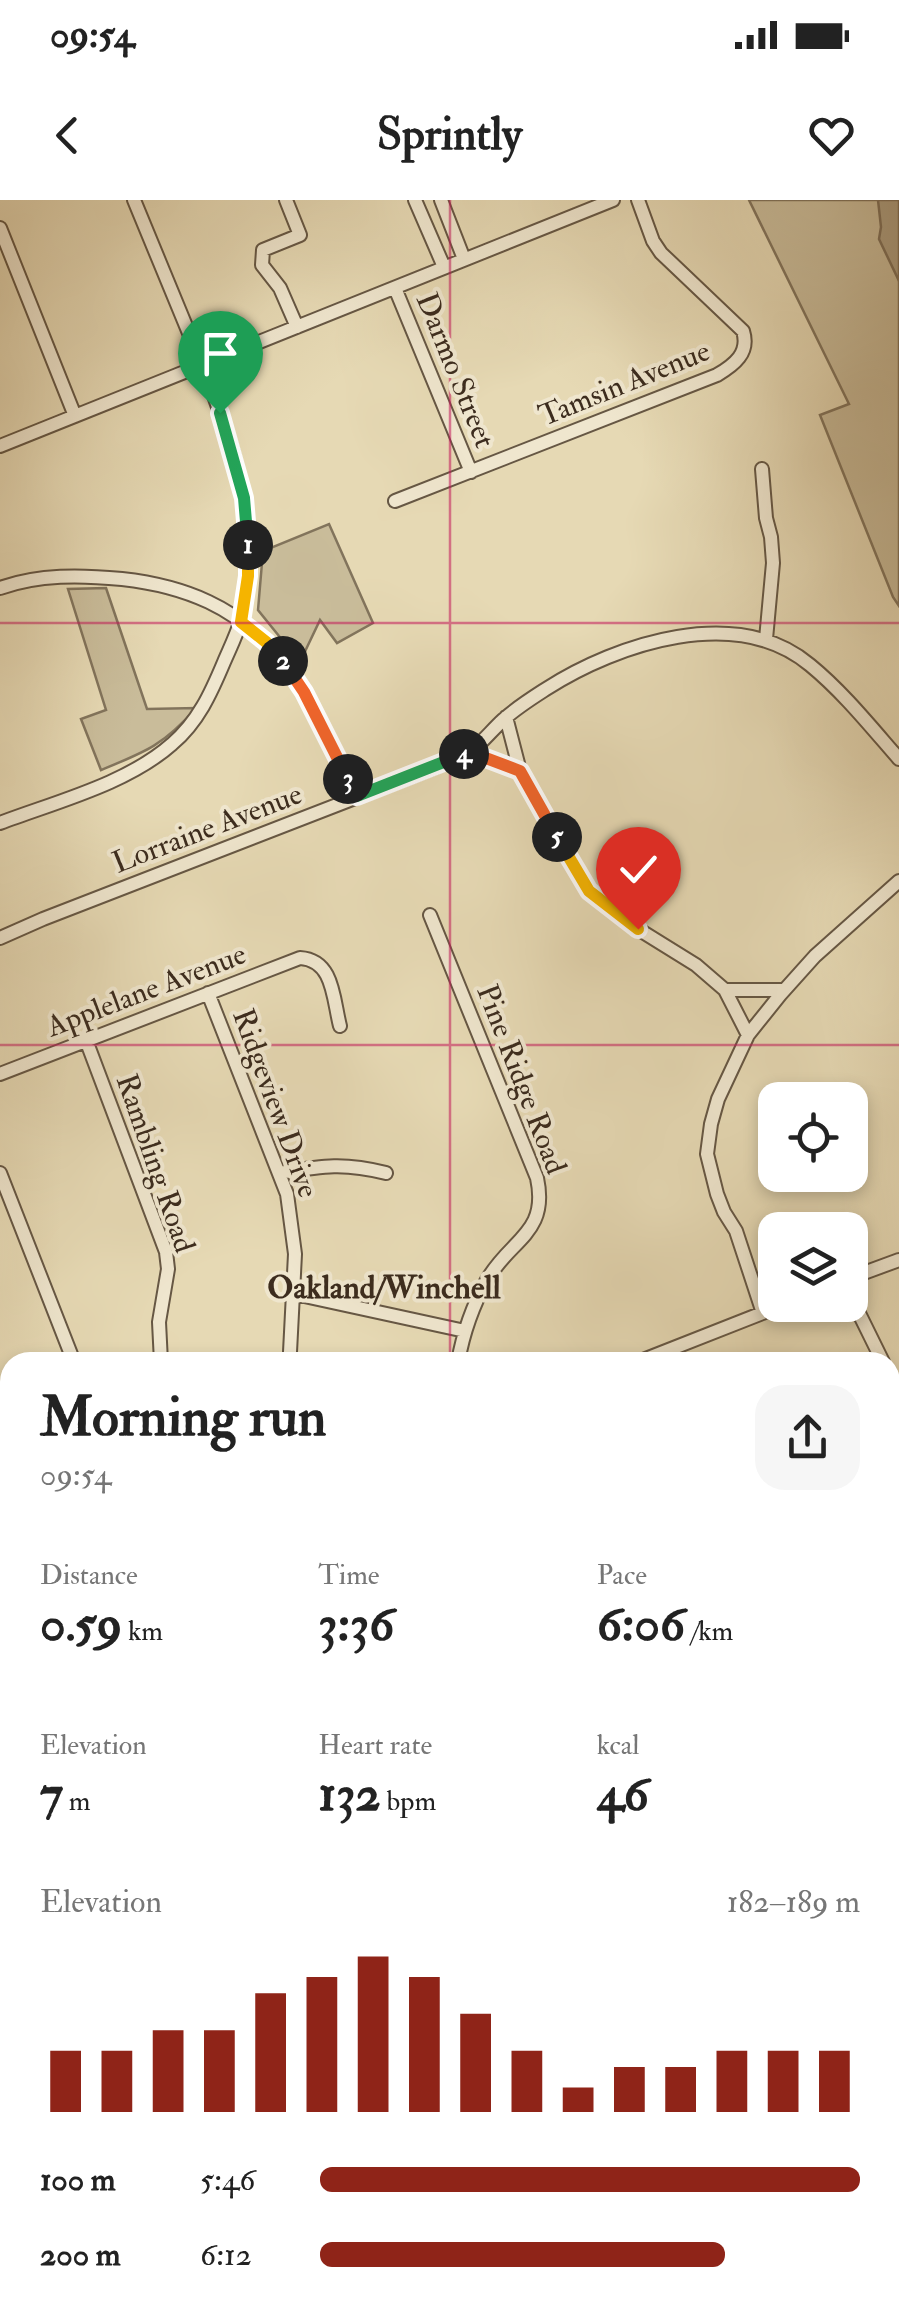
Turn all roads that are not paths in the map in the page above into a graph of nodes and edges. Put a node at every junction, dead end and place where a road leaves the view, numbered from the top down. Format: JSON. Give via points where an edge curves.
{"nodes":[{"id":1,"x":134,"y":200,"type":"edge"},
{"id":2,"x":286,"y":200,"type":"edge"},
{"id":3,"x":415,"y":200,"type":"edge"},
{"id":4,"x":441,"y":200,"type":"edge"},
{"id":5,"x":613,"y":200,"type":"edge"},
{"id":6,"x":638,"y":200,"type":"edge"},
{"id":7,"x":0,"y":228,"type":"edge"},
{"id":8,"x":464,"y":259,"type":"junction"},
{"id":9,"x":444,"y":267,"type":"junction"},
{"id":10,"x":395,"y":288,"type":"junction"},
{"id":11,"x":297,"y":328,"type":"junction"},
{"id":12,"x":202,"y":366,"type":"junction"},
{"id":13,"x":75,"y":416,"type":"junction"},
{"id":14,"x":0,"y":446,"type":"edge"},
{"id":15,"x":762,"y":468,"type":"dead end"},
{"id":16,"x":471,"y":472,"type":"junction"},
{"id":17,"x":394,"y":501,"type":"dead end"},
{"id":18,"x":0,"y":588,"type":"edge"},
{"id":19,"x":241,"y":622,"type":"junction"},
{"id":20,"x":766,"y":639,"type":"junction"},
{"id":21,"x":506,"y":717,"type":"junction"},
{"id":22,"x":470,"y":752,"type":"junction"},
{"id":23,"x":899,"y":759,"type":"edge"},
{"id":24,"x":520,"y":771,"type":"junction"},
{"id":25,"x":357,"y":796,"type":"junction"},
{"id":26,"x":0,"y":823,"type":"edge"},
{"id":27,"x":899,"y":881,"type":"edge"},
{"id":28,"x":430,"y":914,"type":"dead end"},
{"id":29,"x":0,"y":938,"type":"edge"},
{"id":30,"x":726,"y":990,"type":"junction"},
{"id":31,"x":784,"y":990,"type":"junction"},
{"id":32,"x":208,"y":992,"type":"junction"},
{"id":33,"x":340,"y":1026,"type":"dead end"},
{"id":34,"x":748,"y":1035,"type":"junction"},
{"id":35,"x":86,"y":1040,"type":"junction"},
{"id":36,"x":0,"y":1074,"type":"edge"},
{"id":37,"x":0,"y":1173,"type":"edge"},
{"id":38,"x":279,"y":1173,"type":"junction"},
{"id":39,"x":386,"y":1173,"type":"dead end"},
{"id":40,"x":899,"y":1260,"type":"edge"},
{"id":41,"x":868,"y":1271,"type":"edge"},
{"id":42,"x":295,"y":1294,"type":"junction"},
{"id":43,"x":758,"y":1298,"type":"edge"},
{"id":44,"x":758,"y":1315,"type":"edge"},
{"id":45,"x":863,"y":1322,"type":"edge"},
{"id":46,"x":465,"y":1331,"type":"junction"},
{"id":47,"x":70,"y":1352,"type":"edge"},
{"id":48,"x":160,"y":1352,"type":"edge"},
{"id":49,"x":290,"y":1352,"type":"dead end"},
{"id":50,"x":460,"y":1352,"type":"edge"},
{"id":51,"x":664,"y":1352,"type":"edge"},
{"id":52,"x":878,"y":1352,"type":"edge"}],
"edges":[{"from":1,"to":12,"type":"street"},
{"from":2,"to":11,"type":"street","via":[[300,235],[262,250],[262,265]]},
{"from":3,"to":9,"type":"street"},
{"from":4,"to":8,"type":"street"},
{"from":5,"to":8,"type":"street"},
{"from":6,"to":16,"type":"street","name":"Tamsin Avenue","via":[[661,254],[742,331],[742,354],[717,375]]},
{"from":7,"to":13,"type":"street"},
{"from":8,"to":9,"type":"street"},
{"from":9,"to":10,"type":"street"},
{"from":10,"to":11,"type":"street"},
{"from":10,"to":16,"type":"street","name":"Darmo Street"},
{"from":11,"to":12,"type":"street"},
{"from":12,"to":13,"type":"street"},
{"from":12,"to":19,"type":"street","via":[[246,513]]},
{"from":13,"to":14,"type":"street"},
{"from":15,"to":20,"type":"street","via":[[774,563]]},
{"from":16,"to":17,"type":"street","name":"Tamsin Avenue"},
{"from":18,"to":19,"type":"street","via":[[48,577],[138,581],[195,595]]},
{"from":19,"to":25,"type":"street","via":[[292,672]]},
{"from":19,"to":26,"type":"street","via":[[208,702],[171,745],[135,770]]},
{"from":20,"to":21,"type":"street","name":"Lorraine Avenue","via":[[710,632],[638,647],[576,671]]},
{"from":20,"to":23,"type":"street","name":"Lorraine Avenue","via":[[808,663]]},
{"from":21,"to":22,"type":"street","name":"Lorraine Avenue"},
{"from":21,"to":24,"type":"street"},
{"from":22,"to":24,"type":"street"},
{"from":22,"to":25,"type":"street","name":"Lorraine Avenue"},
{"from":24,"to":30,"type":"street","via":[[589,891]]},
{"from":25,"to":29,"type":"street","name":"Lorraine Avenue"},
{"from":27,"to":31,"type":"street"},
{"from":28,"to":46,"type":"street","name":"Pine Ridge Road","via":[[540,1192],[533,1225],[490,1274]]},
{"from":30,"to":31,"type":"street"},
{"from":30,"to":34,"type":"street"},
{"from":31,"to":34,"type":"street"},
{"from":32,"to":33,"type":"street","name":"Applelane Avenue","via":[[291,960],[312,960],[326,973]]},
{"from":32,"to":35,"type":"street","name":"Applelane Avenue"},
{"from":32,"to":38,"type":"street","name":"Ridgeview Drive"},
{"from":34,"to":43,"type":"street","via":[[718,1099],[707,1154]]},
{"from":35,"to":36,"type":"street","name":"Applelane Avenue"},
{"from":35,"to":48,"type":"street","name":"Rambling Road","via":[[166,1252]]},
{"from":37,"to":47,"type":"street"},
{"from":38,"to":39,"type":"street","via":[[330,1164]]},
{"from":38,"to":42,"type":"street","name":"Ridgeview Drive","via":[[291,1211]]},
{"from":40,"to":41,"type":"street"},
{"from":42,"to":46,"type":"street"},
{"from":42,"to":49,"type":"street","name":"Ridgeview Drive"},
{"from":44,"to":51,"type":"street"},
{"from":45,"to":52,"type":"street"},
{"from":46,"to":50,"type":"street","name":"Pine Ridge Road"}]}
